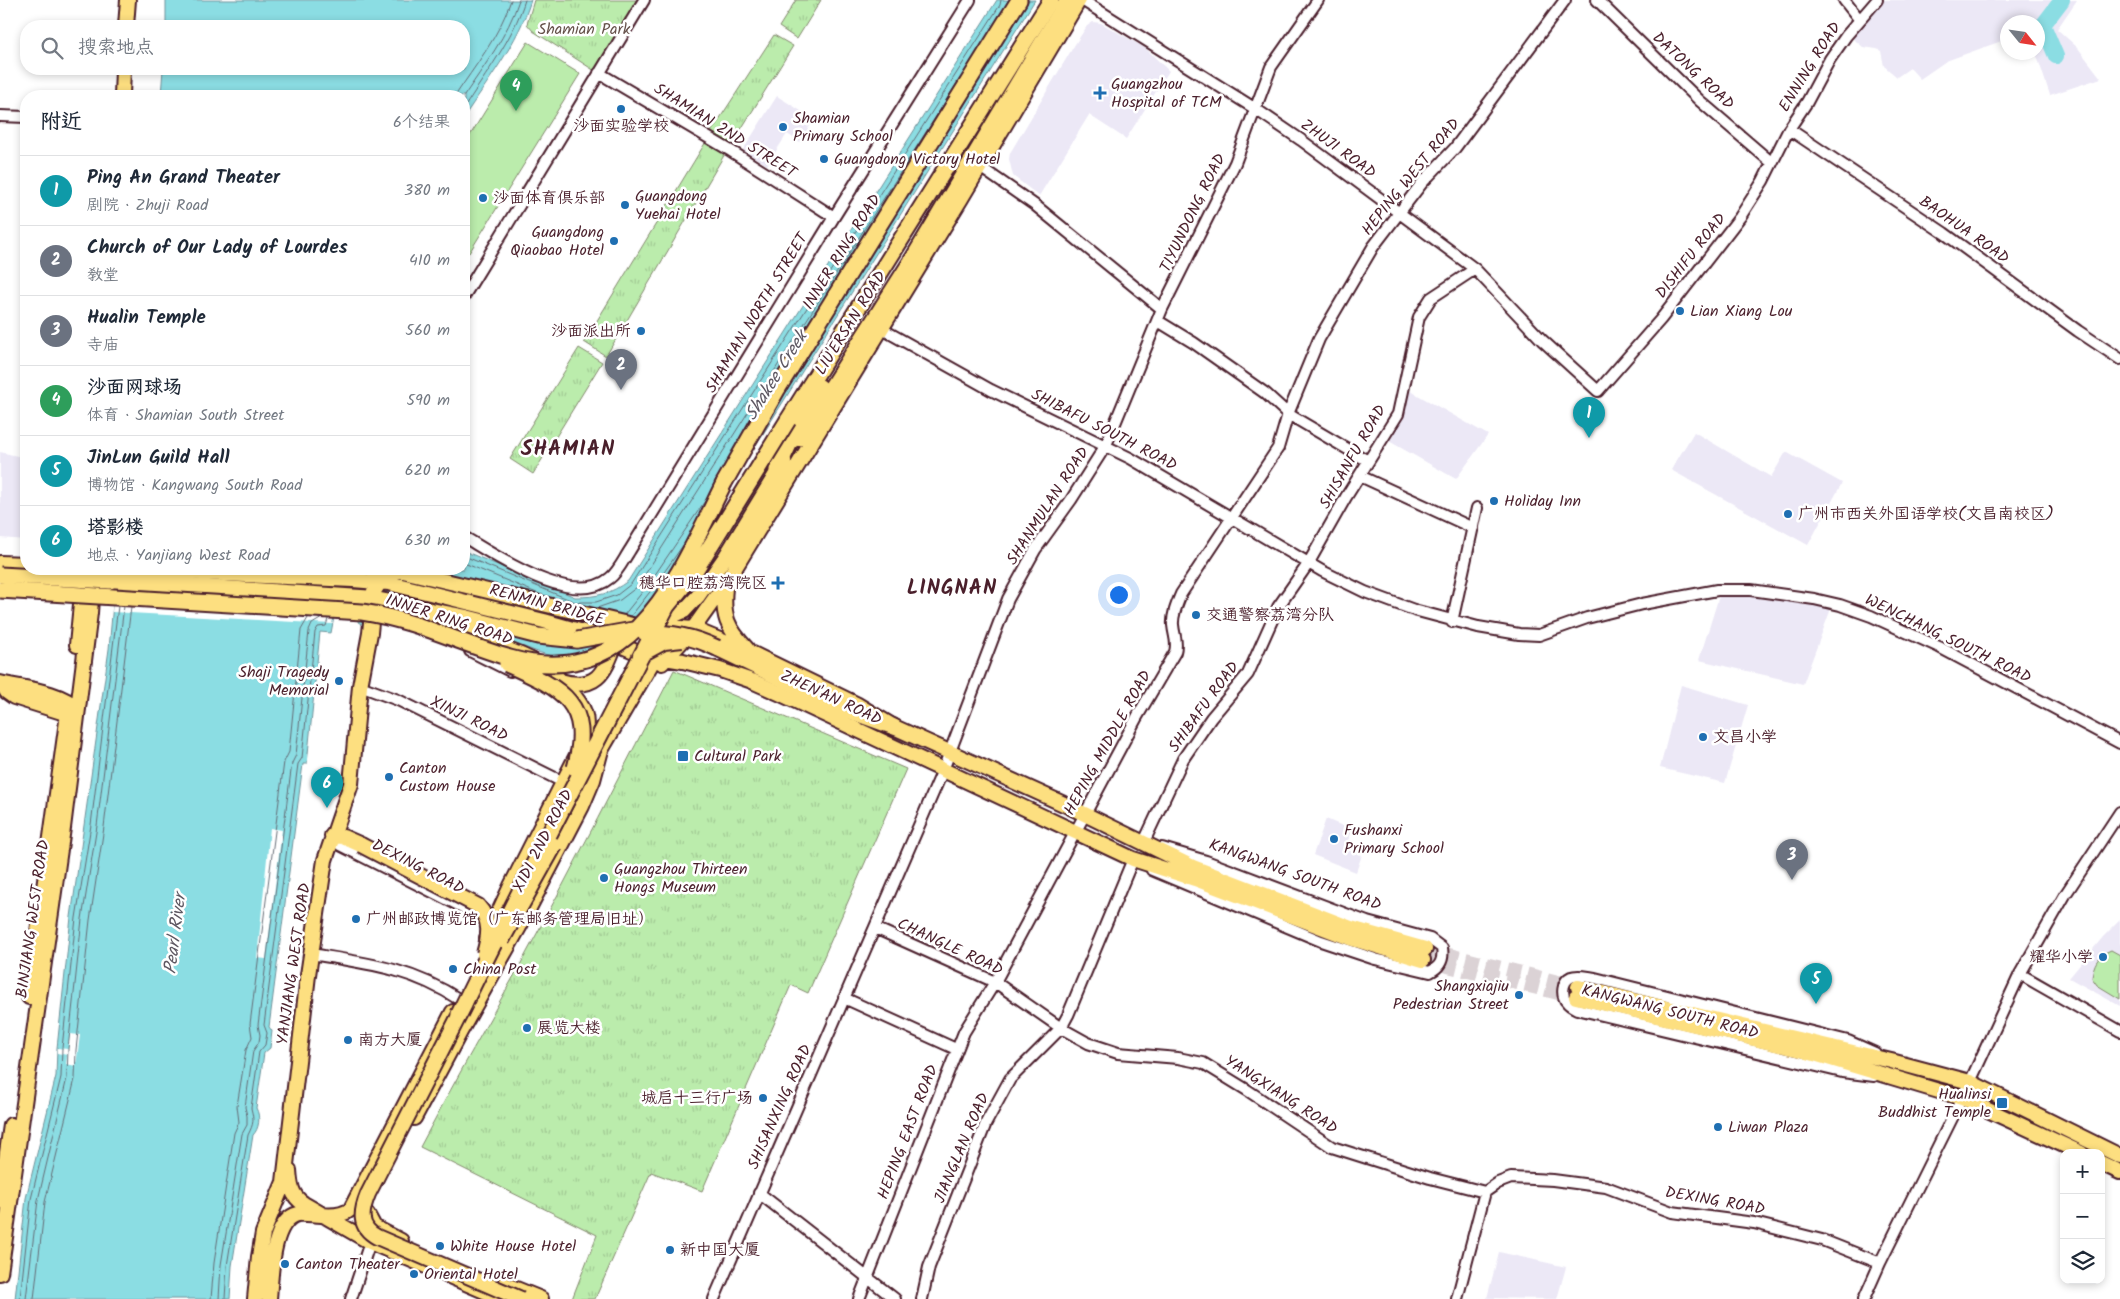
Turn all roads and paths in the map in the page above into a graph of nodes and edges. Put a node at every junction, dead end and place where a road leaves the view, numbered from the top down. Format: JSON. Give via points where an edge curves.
{"nodes":[{"id":1,"x":128,"y":0,"type":"edge"},
{"id":2,"x":644,"y":0,"type":"edge"},
{"id":3,"x":970,"y":0,"type":"edge"},
{"id":4,"x":1019,"y":0,"type":"edge"},
{"id":5,"x":1051,"y":0,"type":"edge"},
{"id":6,"x":1067,"y":0,"type":"edge"},
{"id":7,"x":1080,"y":0,"type":"edge"},
{"id":8,"x":1318,"y":0,"type":"edge"},
{"id":9,"x":1565,"y":0,"type":"edge"},
{"id":10,"x":1597,"y":0,"type":"edge"},
{"id":11,"x":1844,"y":0,"type":"edge"},
{"id":12,"x":1877,"y":0,"type":"edge"},
{"id":13,"x":1860,"y":19,"type":"junction"},
{"id":14,"x":126,"y":20,"type":"edge"},
{"id":15,"x":599,"y":73,"type":"junction"},
{"id":16,"x":123,"y":75,"type":"edge"},
{"id":17,"x":122,"y":90,"type":"edge"},
{"id":18,"x":1254,"y":108,"type":"junction"},
{"id":19,"x":0,"y":116,"type":"edge"},
{"id":20,"x":20,"y":117,"type":"edge"},
{"id":21,"x":1789,"y":129,"type":"junction"},
{"id":22,"x":1771,"y":162,"type":"junction"},
{"id":23,"x":980,"y":167,"type":"junction"},
{"id":24,"x":1400,"y":214,"type":"junction"},
{"id":25,"x":834,"y":217,"type":"junction"},
{"id":26,"x":910,"y":226,"type":"junction"},
{"id":27,"x":1475,"y":269,"type":"junction"},
{"id":28,"x":470,"y":286,"type":"edge"},
{"id":29,"x":1162,"y":309,"type":"junction"},
{"id":30,"x":1158,"y":320,"type":"junction"},
{"id":31,"x":882,"y":329,"type":"junction"},
{"id":32,"x":2120,"y":359,"type":"edge"},
{"id":33,"x":1598,"y":390,"type":"joint"},
{"id":34,"x":1288,"y":414,"type":"junction"},
{"id":35,"x":1106,"y":445,"type":"junction"},
{"id":36,"x":1368,"y":461,"type":"junction"},
{"id":37,"x":777,"y":470,"type":"junction"},
{"id":38,"x":1360,"y":476,"type":"junction"},
{"id":39,"x":724,"y":484,"type":"junction"},
{"id":40,"x":1477,"y":508,"type":"dead end"},
{"id":41,"x":1231,"y":517,"type":"junction"},
{"id":42,"x":1473,"y":528,"type":"junction"},
{"id":43,"x":470,"y":540,"type":"edge"},
{"id":44,"x":728,"y":552,"type":"junction"},
{"id":45,"x":0,"y":555,"type":"edge"},
{"id":46,"x":20,"y":556,"type":"edge"},
{"id":47,"x":740,"y":560,"type":"junction"},
{"id":48,"x":0,"y":563,"type":"edge"},
{"id":49,"x":20,"y":564,"type":"edge"},
{"id":50,"x":1308,"y":564,"type":"junction"},
{"id":51,"x":0,"y":575,"type":"edge"},
{"id":52,"x":83,"y":575,"type":"edge"},
{"id":53,"x":93,"y":575,"type":"edge"},
{"id":54,"x":244,"y":575,"type":"edge"},
{"id":55,"x":338,"y":575,"type":"edge"},
{"id":56,"x":375,"y":575,"type":"edge"},
{"id":57,"x":389,"y":575,"type":"edge"},
{"id":58,"x":422,"y":575,"type":"edge"},
{"id":59,"x":432,"y":575,"type":"edge"},
{"id":60,"x":440,"y":579,"type":"junction"},
{"id":61,"x":725,"y":584,"type":"junction"},
{"id":62,"x":0,"y":590,"type":"edge"},
{"id":63,"x":374,"y":600,"type":"junction"},
{"id":64,"x":1452,"y":622,"type":"junction"},
{"id":65,"x":617,"y":625,"type":"junction"},
{"id":66,"x":632,"y":625,"type":"junction"},
{"id":67,"x":693,"y":629,"type":"junction"},
{"id":68,"x":435,"y":631,"type":"junction"},
{"id":69,"x":370,"y":633,"type":"junction"},
{"id":70,"x":576,"y":640,"type":"junction"},
{"id":71,"x":615,"y":644,"type":"junction"},
{"id":72,"x":716,"y":648,"type":"junction"},
{"id":73,"x":751,"y":653,"type":"junction"},
{"id":74,"x":660,"y":655,"type":"junction"},
{"id":75,"x":700,"y":665,"type":"junction"},
{"id":76,"x":559,"y":681,"type":"junction"},
{"id":77,"x":1,"y":686,"type":"edge"},
{"id":78,"x":360,"y":686,"type":"junction"},
{"id":79,"x":637,"y":686,"type":"junction"},
{"id":80,"x":72,"y":708,"type":"junction"},
{"id":81,"x":894,"y":727,"type":"junction"},
{"id":82,"x":2120,"y":743,"type":"edge"},
{"id":83,"x":601,"y":750,"type":"junction"},
{"id":84,"x":951,"y":752,"type":"junction"},
{"id":85,"x":574,"y":766,"type":"junction"},
{"id":86,"x":944,"y":770,"type":"junction"},
{"id":87,"x":563,"y":782,"type":"junction"},
{"id":88,"x":2120,"y":812,"type":"edge"},
{"id":89,"x":1086,"y":814,"type":"junction"},
{"id":90,"x":1076,"y":832,"type":"junction"},
{"id":91,"x":332,"y":836,"type":"junction"},
{"id":92,"x":1143,"y":844,"type":"junction"},
{"id":93,"x":1133,"y":859,"type":"junction"},
{"id":94,"x":514,"y":910,"type":"junction"},
{"id":95,"x":494,"y":923,"type":"junction"},
{"id":96,"x":874,"y":928,"type":"junction"},
{"id":97,"x":311,"y":954,"type":"junction"},
{"id":98,"x":484,"y":954,"type":"junction"},
{"id":99,"x":495,"y":968,"type":"junction"},
{"id":100,"x":2020,"y":974,"type":"junction"},
{"id":101,"x":995,"y":982,"type":"junction"},
{"id":102,"x":844,"y":998,"type":"junction"},
{"id":103,"x":460,"y":1007,"type":"junction"},
{"id":104,"x":1061,"y":1028,"type":"junction"},
{"id":105,"x":2120,"y":1031,"type":"edge"},
{"id":106,"x":956,"y":1049,"type":"junction"},
{"id":107,"x":1891,"y":1061,"type":"junction"},
{"id":108,"x":1885,"y":1076,"type":"junction"},
{"id":109,"x":1970,"y":1082,"type":"junction"},
{"id":110,"x":1962,"y":1098,"type":"junction"},
{"id":111,"x":288,"y":1149,"type":"junction"},
{"id":112,"x":2072,"y":1149,"type":"edge"},
{"id":113,"x":2120,"y":1156,"type":"edge"},
{"id":114,"x":2105,"y":1165,"type":"edge"},
{"id":115,"x":2120,"y":1172,"type":"edge"},
{"id":116,"x":1485,"y":1192,"type":"junction"},
{"id":117,"x":759,"y":1193,"type":"junction"},
{"id":118,"x":365,"y":1198,"type":"junction"},
{"id":119,"x":0,"y":1201,"type":"edge"},
{"id":120,"x":325,"y":1215,"type":"junction"},
{"id":121,"x":370,"y":1242,"type":"junction"},
{"id":122,"x":1880,"y":1264,"type":"junction"},
{"id":123,"x":0,"y":1274,"type":"edge"},
{"id":124,"x":867,"y":1279,"type":"junction"},
{"id":125,"x":255,"y":1299,"type":"edge"},
{"id":126,"x":269,"y":1299,"type":"edge"},
{"id":127,"x":350,"y":1299,"type":"edge"},
{"id":128,"x":503,"y":1299,"type":"edge"},
{"id":129,"x":521,"y":1299,"type":"edge"},
{"id":130,"x":541,"y":1299,"type":"edge"},
{"id":131,"x":714,"y":1299,"type":"edge"},
{"id":132,"x":859,"y":1299,"type":"edge"},
{"id":133,"x":895,"y":1299,"type":"edge"},
{"id":134,"x":922,"y":1299,"type":"edge"},
{"id":135,"x":1457,"y":1299,"type":"edge"},
{"id":136,"x":1864,"y":1299,"type":"edge"}],
"edges":[{"from":1,"to":14,"type":"main road"},
{"from":2,"to":15,"type":"street"},
{"from":3,"to":25,"type":"street","name":"SHAMIAN NORTH STREET"},
{"from":4,"to":39,"type":"highway","name":"INNER RING ROAD","via":[[777,390]]},
{"from":5,"to":26,"type":"highway"},
{"from":6,"to":37,"type":"main road","name":"LIU'ERSAN ROAD","via":[[907,267]]},
{"from":7,"to":18,"type":"street","name":"ZHUJI ROAD"},
{"from":7,"to":23,"type":"main road","name":"LIU'ERSAN ROAD"},
{"from":8,"to":18,"type":"street","name":"TIYUNDONG ROAD","via":[[1271,67]]},
{"from":9,"to":24,"type":"street","name":"HEPING WEST ROAD","via":[[1456,148],[1422,183]]},
{"from":10,"to":22,"type":"street","name":"DATONG ROAD","via":[[1700,100]]},
{"from":11,"to":13,"type":"street"},
{"from":12,"to":13,"type":"street","name":"ENNING ROAD"},
{"from":13,"to":21,"type":"street","name":"ENNING ROAD","via":[[1830,59]]},
{"from":15,"to":25,"type":"street","name":"SHAMIAN 2ND STREET"},
{"from":15,"to":28,"type":"street"},
{"from":16,"to":17,"type":"main road"},
{"from":18,"to":24,"type":"street","name":"ZHUJI ROAD"},
{"from":18,"to":29,"type":"street","name":"TIYUNDONG ROAD","via":[[1235,162]]},
{"from":19,"to":20,"type":"street"},
{"from":21,"to":22,"type":"street","name":"DISHIFU ROAD"},
{"from":21,"to":32,"type":"street","name":"BAOHUA ROAD","via":[[1937,228]]},
{"from":22,"to":33,"type":"street","name":"DISHIFU ROAD","via":[[1763,181],[1730,230],[1661,319]]},
{"from":23,"to":29,"type":"street","via":[[1036,206]]},
{"from":23,"to":31,"type":"main road","name":"LIU'ERSAN ROAD"},
{"from":24,"to":27,"type":"street","name":"ZHUJI ROAD"},
{"from":24,"to":34,"type":"street","name":"HEPING WEST ROAD","via":[[1373,247],[1319,339]]},
{"from":25,"to":43,"type":"street","name":"SHAMIAN NORTH STREET","via":[[611,578],[594,587],[578,589],[539,578]]},
{"from":26,"to":37,"type":"highway","via":[[803,417]]},
{"from":26,"to":70,"type":"highway","name":"INNER RING ROAD","bridge":true,"via":[[698,566],[666,607],[634,630]]},
{"from":27,"to":33,"type":"street","name":"ZHUJI ROAD","via":[[1542,340]]},
{"from":27,"to":36,"type":"street","name":"SHISANFU ROAD","via":[[1431,298],[1419,317],[1398,414]]},
{"from":29,"to":30,"type":"street","name":"TIYUNDONG ROAD"},
{"from":30,"to":34,"type":"street","via":[[1265,394]]},
{"from":30,"to":35,"type":"street","name":"TIYUNDONG ROAD"},
{"from":31,"to":35,"type":"street","name":"SHIBAFU SOUTH ROAD","via":[[991,390]]},
{"from":31,"to":47,"type":"main road","name":"LIU'ERSAN ROAD"},
{"from":34,"to":36,"type":"street"},
{"from":34,"to":41,"type":"street","name":"HEPING WEST ROAD","via":[[1278,448]]},
{"from":35,"to":41,"type":"street","name":"SHIBAFU SOUTH ROAD"},
{"from":35,"to":84,"type":"street","name":"SHANMULAN ROAD","via":[[1016,583]]},
{"from":36,"to":38,"type":"street","name":"SHISANFU ROAD"},
{"from":37,"to":44,"type":"main road","name":"LIU'ERSAN ROAD"},
{"from":38,"to":42,"type":"street"},
{"from":38,"to":50,"type":"street","name":"SHISANFU ROAD"},
{"from":39,"to":68,"type":"highway","name":"INNER RING ROAD","bridge":true,"via":[[654,611],[630,636],[611,648],[576,661],[534,663]]},
{"from":39,"to":103,"type":"highway","bridge":true,"via":[[674,592]]},
{"from":40,"to":42,"type":"street"},
{"from":41,"to":50,"type":"street","name":"SHIBAFU SOUTH ROAD"},
{"from":41,"to":89,"type":"street","name":"HEPING MIDDLE ROAD","via":[[1181,594],[1173,623],[1178,643],[1175,652]]},
{"from":42,"to":64,"type":"street"},
{"from":44,"to":47,"type":"main road"},
{"from":44,"to":66,"type":"main road","name":"LIU'ERSAN ROAD","via":[[684,611],[662,621]]},
{"from":45,"to":46,"type":"main road"},
{"from":47,"to":61,"type":"main road","name":"LIU'ERSAN ROAD"},
{"from":48,"to":49,"type":"main road"},
{"from":50,"to":64,"type":"street","name":"SHIBAFU SOUTH ROAD","via":[[1365,592]]},
{"from":50,"to":92,"type":"street","name":"SHIBAFU ROAD","via":[[1273,617],[1248,674],[1211,718],[1183,759]]},
{"from":51,"to":63,"type":"highway","name":"INNER RING ROAD","bridge":true,"via":[[312,593]]},
{"from":52,"to":80,"type":"main road","name":"BINJIANG WEST ROAD"},
{"from":53,"to":80,"type":"main road","name":"BINJIANG WEST ROAD","via":[[90,613]]},
{"from":54,"to":71,"type":"main road","name":"RENMIN BRIDGE","bridge":true,"via":[[377,581],[544,621]]},
{"from":55,"to":65,"type":"main road","name":"RENMIN BRIDGE","via":[[377,577],[599,629]]},
{"from":56,"to":63,"type":"street"},
{"from":57,"to":63,"type":"main road"},
{"from":58,"to":60,"type":"main road"},
{"from":59,"to":60,"type":"street"},
{"from":60,"to":65,"type":"main road"},
{"from":61,"to":67,"type":"main road","name":"LIU'ERSAN ROAD"},
{"from":61,"to":73,"type":"main road","via":[[726,622]]},
{"from":62,"to":68,"type":"highway","name":"INNER RING ROAD","bridge":true,"via":[[341,610],[392,617]]},
{"from":63,"to":69,"type":"main road","name":"YANJIANG WEST ROAD"},
{"from":63,"to":70,"type":"highway","name":"INNER RING ROAD","via":[[464,617],[538,636]]},
{"from":64,"to":82,"type":"street","name":"WENCHANG SOUTH ROAD","via":[[1520,634],[1539,634],[1642,604],[1716,590],[1751,590],[1814,599],[1854,609],[1929,642]]},
{"from":65,"to":66,"type":"main road","name":"RENMIN BRIDGE"},
{"from":66,"to":67,"type":"main road","name":"ZHEN'AN ROAD"},
{"from":66,"to":74,"type":"main road","via":[[658,638]]},
{"from":67,"to":73,"type":"main road","name":"ZHEN'AN ROAD"},
{"from":67,"to":74,"type":"main road","name":"XIDI 2ND ROAD"},
{"from":68,"to":85,"type":"highway","bridge":true,"via":[[562,693],[580,723],[581,740]]},
{"from":69,"to":76,"type":"main road","via":[[381,617],[392,613],[406,613],[459,626],[490,642],[519,664]]},
{"from":69,"to":78,"type":"main road","name":"YANJIANG WEST ROAD"},
{"from":69,"to":85,"type":"street","via":[[384,622],[410,626],[472,652],[551,693],[565,707],[575,729]]},
{"from":70,"to":72,"type":"highway","bridge":true,"via":[[597,641],[637,634],[670,633],[693,637]]},
{"from":71,"to":74,"type":"main road","name":"RENMIN BRIDGE","via":[[630,651]]},
{"from":71,"to":76,"type":"main road","via":[[608,664],[596,679],[580,685]]},
{"from":72,"to":81,"type":"highway","via":[[847,710]]},
{"from":72,"to":85,"type":"main road","bridge":true,"via":[[670,640],[643,653],[632,663]]},
{"from":73,"to":81,"type":"main road","name":"ZHEN'AN ROAD","via":[[856,704]]},
{"from":74,"to":75,"type":"main road","name":"ZHEN'AN ROAD"},
{"from":74,"to":79,"type":"main road","name":"XIDI 2ND ROAD"},
{"from":75,"to":79,"type":"main road","via":[[673,667]]},
{"from":75,"to":86,"type":"main road","name":"ZHEN'AN ROAD","via":[[766,687]]},
{"from":76,"to":85,"type":"main road","via":[[577,700],[585,717],[583,739]]},
{"from":77,"to":80,"type":"main road","via":[[18,685]]},
{"from":78,"to":87,"type":"street","name":"XINJI ROAD","via":[[398,700]]},
{"from":78,"to":91,"type":"main road","name":"YANJIANG WEST ROAD","via":[[351,784]]},
{"from":79,"to":83,"type":"main road","name":"XIDI 2ND ROAD"},
{"from":80,"to":119,"type":"main road","name":"BINJIANG WEST ROAD"},
{"from":80,"to":123,"type":"main road","name":"BINJIANG WEST ROAD"},
{"from":81,"to":84,"type":"main road","name":"ZHEN'AN ROAD"},
{"from":83,"to":94,"type":"main road","via":[[573,795]]},
{"from":83,"to":99,"type":"main road","name":"XIDI 2ND ROAD","via":[[582,806]]},
{"from":83,"to":103,"type":"main road","bridge":true,"via":[[525,901]]},
{"from":84,"to":86,"type":"street","name":"SHANMULAN ROAD"},
{"from":84,"to":89,"type":"main road","name":"KANGWANG SOUTH ROAD"},
{"from":85,"to":87,"type":"main road","name":"XIDI 2ND ROAD"},
{"from":85,"to":98,"type":"main road","bridge":true,"via":[[502,910]]},
{"from":86,"to":90,"type":"main road","name":"KANGWANG SOUTH ROAD"},
{"from":86,"to":96,"type":"street"},
{"from":87,"to":95,"type":"main road","name":"XIDI 2ND ROAD"},
{"from":88,"to":100,"type":"street"},
{"from":89,"to":90,"type":"street","name":"HEPING MIDDLE ROAD"},
{"from":89,"to":92,"type":"main road","name":"KANGWANG SOUTH ROAD"},
{"from":90,"to":93,"type":"main road","name":"KANGWANG SOUTH ROAD"},
{"from":90,"to":101,"type":"street","name":"HEPING MIDDLE ROAD"},
{"from":91,"to":95,"type":"street","name":"DEXING ROAD","via":[[340,845]]},
{"from":91,"to":97,"type":"main road","name":"YANJIANG WEST ROAD","via":[[325,860]]},
{"from":91,"to":98,"type":"main road","bridge":true,"via":[[361,845],[478,906],[489,924]]},
{"from":92,"to":93,"type":"main road","name":"KANGWANG SOUTH ROAD","via":[[1193,867],[1424,955],[1350,938]]},
{"from":92,"to":93,"type":"street","name":"KANGWANG SOUTH ROAD","via":[[1189,855],[1351,917],[1430,939],[1442,948],[1442,960],[1434,970],[1425,972],[1349,951],[1173,880]]},
{"from":93,"to":104,"type":"street","via":[[1084,982]]},
{"from":94,"to":95,"type":"main road"},
{"from":94,"to":99,"type":"main road"},
{"from":95,"to":103,"type":"main road","name":"XIDI 2ND ROAD"},
{"from":96,"to":101,"type":"street","name":"CHANGLE ROAD"},
{"from":96,"to":102,"type":"street","name":"SHISANXING ROAD"},
{"from":97,"to":103,"type":"street","via":[[405,972],[428,980]]},
{"from":97,"to":111,"type":"main road","name":"YANJIANG WEST ROAD"},
{"from":98,"to":103,"type":"main road","bridge":true},
{"from":99,"to":118,"type":"main road","name":"XIDI 2ND ROAD"},
{"from":100,"to":105,"type":"street"},
{"from":100,"to":109,"type":"street"},
{"from":101,"to":104,"type":"street","name":"CHANGLE ROAD"},
{"from":101,"to":106,"type":"street","name":"HEPING EAST ROAD"},
{"from":102,"to":106,"type":"street"},
{"from":102,"to":117,"type":"street","name":"SHISANXING ROAD"},
{"from":103,"to":118,"type":"main road","name":"XIDI 2ND ROAD"},
{"from":103,"to":129,"type":"main road","bridge":true,"via":[[370,1189],[362,1218],[366,1230],[376,1237]]},
{"from":104,"to":116,"type":"street","name":"YANGXIANG ROAD","via":[[1088,1043],[1118,1053],[1202,1063],[1332,1146]]},
{"from":104,"to":134,"type":"street","name":"JIANGLAN ROAD","via":[[1010,1079],[994,1106],[929,1267]]},
{"from":106,"to":124,"type":"street","name":"HEPING EAST ROAD"},
{"from":107,"to":108,"type":"main road","name":"KANGWANG SOUTH ROAD","via":[[1577,992],[1801,1050]]},
{"from":107,"to":108,"type":"street","name":"KANGWANG SOUTH ROAD","via":[[1848,1041],[1595,978],[1575,976],[1566,982],[1564,997],[1577,1009],[1842,1072]]},
{"from":107,"to":109,"type":"main road","name":"KANGWANG SOUTH ROAD"},
{"from":108,"to":110,"type":"main road","name":"KANGWANG SOUTH ROAD"},
{"from":109,"to":110,"type":"street"},
{"from":109,"to":113,"type":"main road","name":"KANGWANG SOUTH ROAD"},
{"from":110,"to":112,"type":"main road","name":"KANGWANG SOUTH ROAD"},
{"from":110,"to":122,"type":"street"},
{"from":111,"to":120,"type":"main road","via":[[290,1181],[296,1198]]},
{"from":111,"to":125,"type":"main road","name":"YANJIANG WEST ROAD","via":[[284,1182],[262,1239]]},
{"from":114,"to":115,"type":"main road"},
{"from":116,"to":122,"type":"street","name":"DEXING ROAD","via":[[1511,1178],[1606,1187],[1672,1212],[1754,1223],[1822,1240]]},
{"from":116,"to":135,"type":"street"},
{"from":117,"to":124,"type":"street"},
{"from":117,"to":131,"type":"street","name":"SHISANXING ROAD"},
{"from":118,"to":120,"type":"main road","via":[[348,1212]]},
{"from":118,"to":130,"type":"main road","via":[[370,1223],[381,1231]]},
{"from":120,"to":121,"type":"main road"},
{"from":120,"to":126,"type":"main road","via":[[297,1214],[286,1222],[276,1244]]},
{"from":121,"to":127,"type":"street"},
{"from":121,"to":128,"type":"main road"},
{"from":122,"to":136,"type":"street"},
{"from":124,"to":132,"type":"street","name":"HEPING EAST ROAD"},
{"from":124,"to":133,"type":"street"}]}
